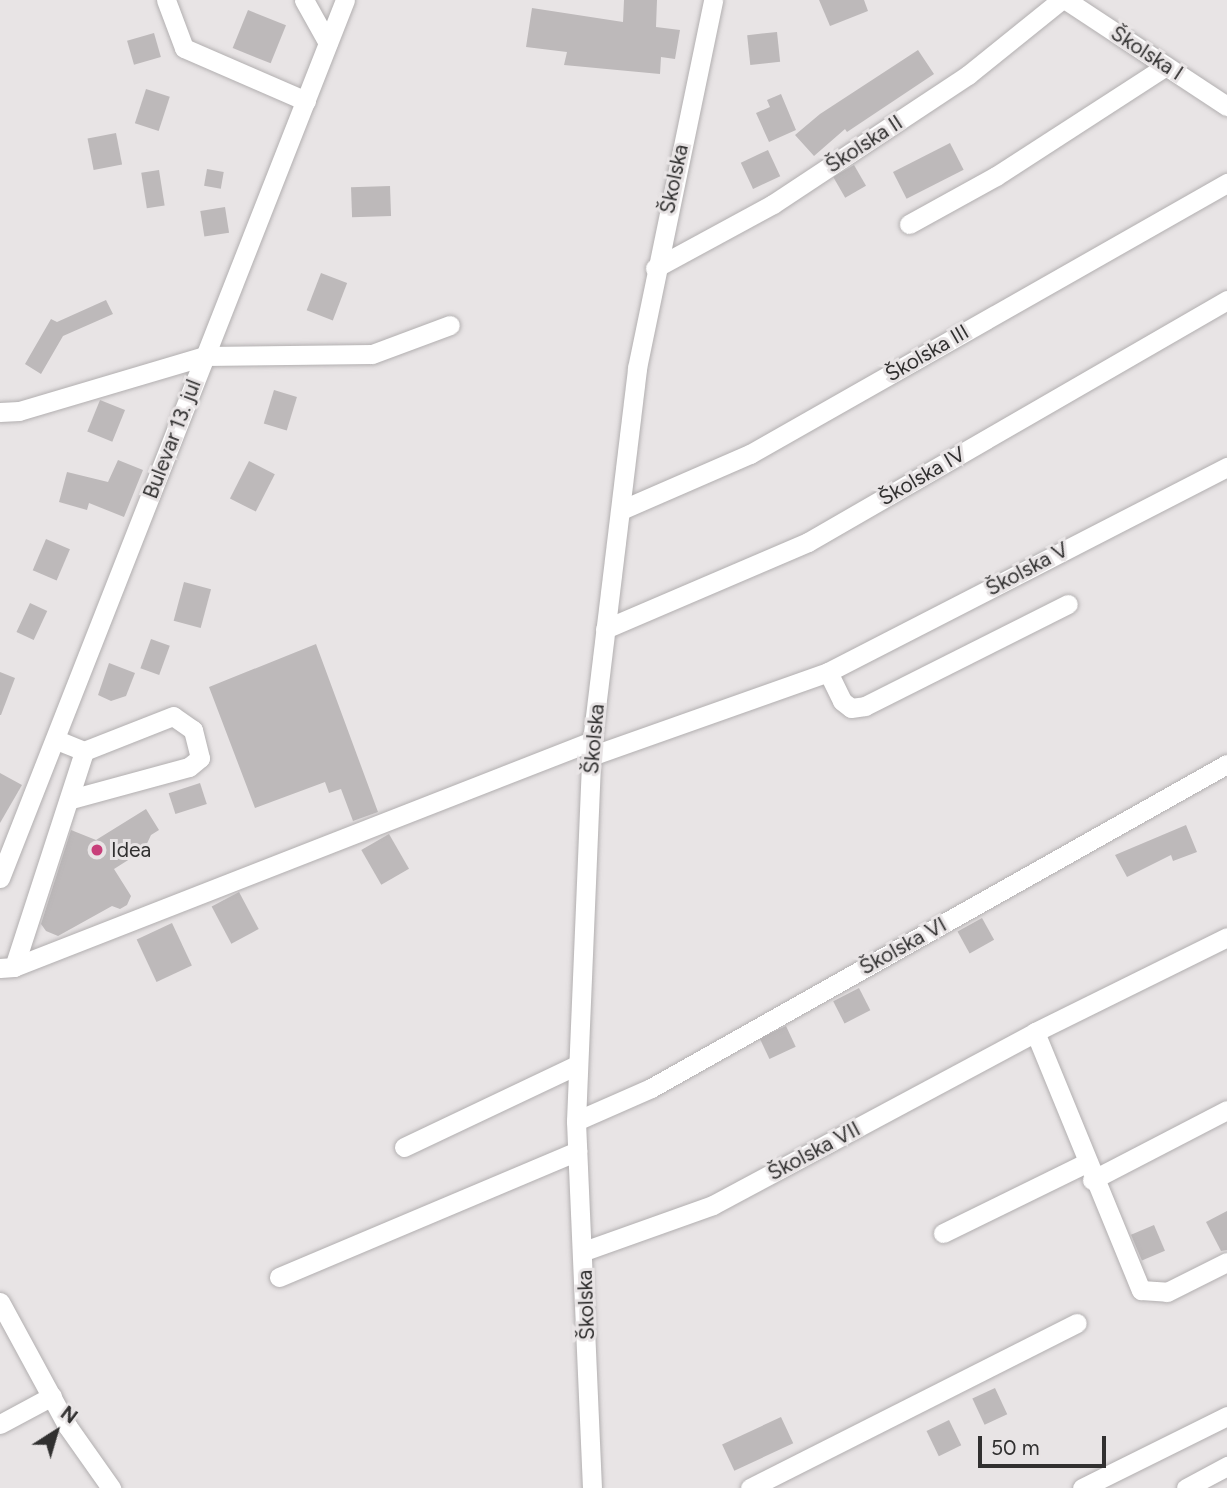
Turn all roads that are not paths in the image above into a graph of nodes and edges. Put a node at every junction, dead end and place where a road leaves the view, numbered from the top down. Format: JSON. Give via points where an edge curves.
{"nodes":[{"id":1,"x":166,"y":0,"type":"edge"},
{"id":2,"x":304,"y":0,"type":"edge"},
{"id":3,"x":345,"y":0,"type":"edge"},
{"id":4,"x":713,"y":0,"type":"edge"},
{"id":5,"x":1061,"y":0,"type":"edge"},
{"id":6,"x":1066,"y":0,"type":"edge"},
{"id":7,"x":328,"y":43,"type":"junction"},
{"id":8,"x":1166,"y":66,"type":"junction"},
{"id":9,"x":306,"y":101,"type":"junction"},
{"id":10,"x":1227,"y":106,"type":"edge"},
{"id":11,"x":1227,"y":183,"type":"edge"},
{"id":12,"x":909,"y":224,"type":"dead end"},
{"id":13,"x":655,"y":268,"type":"junction"},
{"id":14,"x":1227,"y":300,"type":"edge"},
{"id":15,"x":450,"y":325,"type":"dead end"},
{"id":16,"x":205,"y":356,"type":"junction"},
{"id":17,"x":0,"y":412,"type":"edge"},
{"id":18,"x":1227,"y":467,"type":"edge"},
{"id":19,"x":621,"y":510,"type":"junction"},
{"id":20,"x":1068,"y":604,"type":"dead end"},
{"id":21,"x":605,"y":629,"type":"junction"},
{"id":22,"x":828,"y":672,"type":"junction"},
{"id":23,"x":55,"y":739,"type":"junction"},
{"id":24,"x":592,"y":749,"type":"junction"},
{"id":25,"x":84,"y":751,"type":"junction"},
{"id":26,"x":1227,"y":764,"type":"edge"},
{"id":27,"x":71,"y":799,"type":"junction"},
{"id":28,"x":0,"y":878,"type":"edge"},
{"id":29,"x":1227,"y":937,"type":"edge"},
{"id":30,"x":7,"y":967,"type":"edge"},
{"id":31,"x":1035,"y":1032,"type":"junction"},
{"id":32,"x":577,"y":1065,"type":"junction"},
{"id":33,"x":1227,"y":1110,"type":"edge"},
{"id":34,"x":576,"y":1121,"type":"junction"},
{"id":35,"x":404,"y":1147,"type":"dead end"},
{"id":36,"x":577,"y":1151,"type":"junction"},
{"id":37,"x":1089,"y":1172,"type":"junction"},
{"id":38,"x":943,"y":1233,"type":"dead end"},
{"id":39,"x":584,"y":1251,"type":"junction"},
{"id":40,"x":1227,"y":1262,"type":"edge"},
{"id":41,"x":279,"y":1277,"type":"dead end"},
{"id":42,"x":0,"y":1302,"type":"edge"},
{"id":43,"x":1077,"y":1324,"type":"dead end"},
{"id":44,"x":52,"y":1396,"type":"junction"},
{"id":45,"x":1227,"y":1416,"type":"edge"},
{"id":46,"x":0,"y":1424,"type":"edge"},
{"id":47,"x":1227,"y":1466,"type":"edge"},
{"id":48,"x":111,"y":1488,"type":"edge"},
{"id":49,"x":592,"y":1488,"type":"edge"},
{"id":50,"x":750,"y":1488,"type":"edge"},
{"id":51,"x":1082,"y":1488,"type":"edge"},
{"id":52,"x":1186,"y":1488,"type":"edge"}],
"edges":[{"from":1,"to":9,"type":"street","via":[[184,48]]},
{"from":2,"to":7,"type":"street"},
{"from":3,"to":7,"type":"street","name":"Bulevar 13. jul"},
{"from":4,"to":13,"type":"street","name":"Školska"},
{"from":5,"to":13,"type":"street","name":"Školska II","via":[[968,75],[808,181]]},
{"from":6,"to":8,"type":"street","name":"Školska I"},
{"from":7,"to":9,"type":"street","name":"Bulevar 13. jul"},
{"from":8,"to":10,"type":"street","name":"Školska I"},
{"from":8,"to":12,"type":"street","via":[[996,176]]},
{"from":9,"to":16,"type":"street","name":"Bulevar 13. jul"},
{"from":11,"to":19,"type":"street","name":"Školska III","via":[[750,454]]},
{"from":13,"to":19,"type":"street","name":"Školska","via":[[637,368]]},
{"from":14,"to":21,"type":"street","name":"Školska IV","via":[[808,541]]},
{"from":15,"to":16,"type":"street","via":[[372,354]]},
{"from":16,"to":17,"type":"street","via":[[19,411]]},
{"from":16,"to":23,"type":"street","name":"Bulevar 13. jul"},
{"from":18,"to":22,"type":"street","name":"Školska V"},
{"from":19,"to":21,"type":"street","name":"Školska"},
{"from":20,"to":22,"type":"street","via":[[865,706],[851,708],[842,701]]},
{"from":21,"to":24,"type":"street","name":"Školska"},
{"from":22,"to":24,"type":"street","name":"Školska V"},
{"from":23,"to":25,"type":"street"},
{"from":23,"to":28,"type":"street","name":"Bulevar 13. jul"},
{"from":24,"to":30,"type":"street","name":"Školska V"},
{"from":24,"to":32,"type":"street","name":"Školska"},
{"from":25,"to":27,"type":"street"},
{"from":25,"to":27,"type":"street","via":[[173,716],[193,730],[200,758],[189,768]]},
{"from":26,"to":34,"type":"street","name":"Školska VI","via":[[651,1088]]},
{"from":27,"to":30,"type":"street"},
{"from":29,"to":31,"type":"street","name":"Školska VII"},
{"from":31,"to":37,"type":"street"},
{"from":31,"to":39,"type":"street","name":"Školska VII","via":[[713,1205]]},
{"from":32,"to":34,"type":"street","name":"Školska"},
{"from":32,"to":35,"type":"street"},
{"from":33,"to":37,"type":"street"},
{"from":34,"to":36,"type":"street","name":"Školska"},
{"from":36,"to":39,"type":"street","name":"Školska"},
{"from":36,"to":41,"type":"street"},
{"from":37,"to":38,"type":"street"},
{"from":37,"to":40,"type":"street","via":[[1141,1290],[1167,1292]]},
{"from":39,"to":49,"type":"street","name":"Školska"},
{"from":42,"to":44,"type":"street"},
{"from":43,"to":50,"type":"street"},
{"from":44,"to":46,"type":"street"},
{"from":44,"to":48,"type":"street"},
{"from":45,"to":51,"type":"street"},
{"from":47,"to":52,"type":"street"}]}
